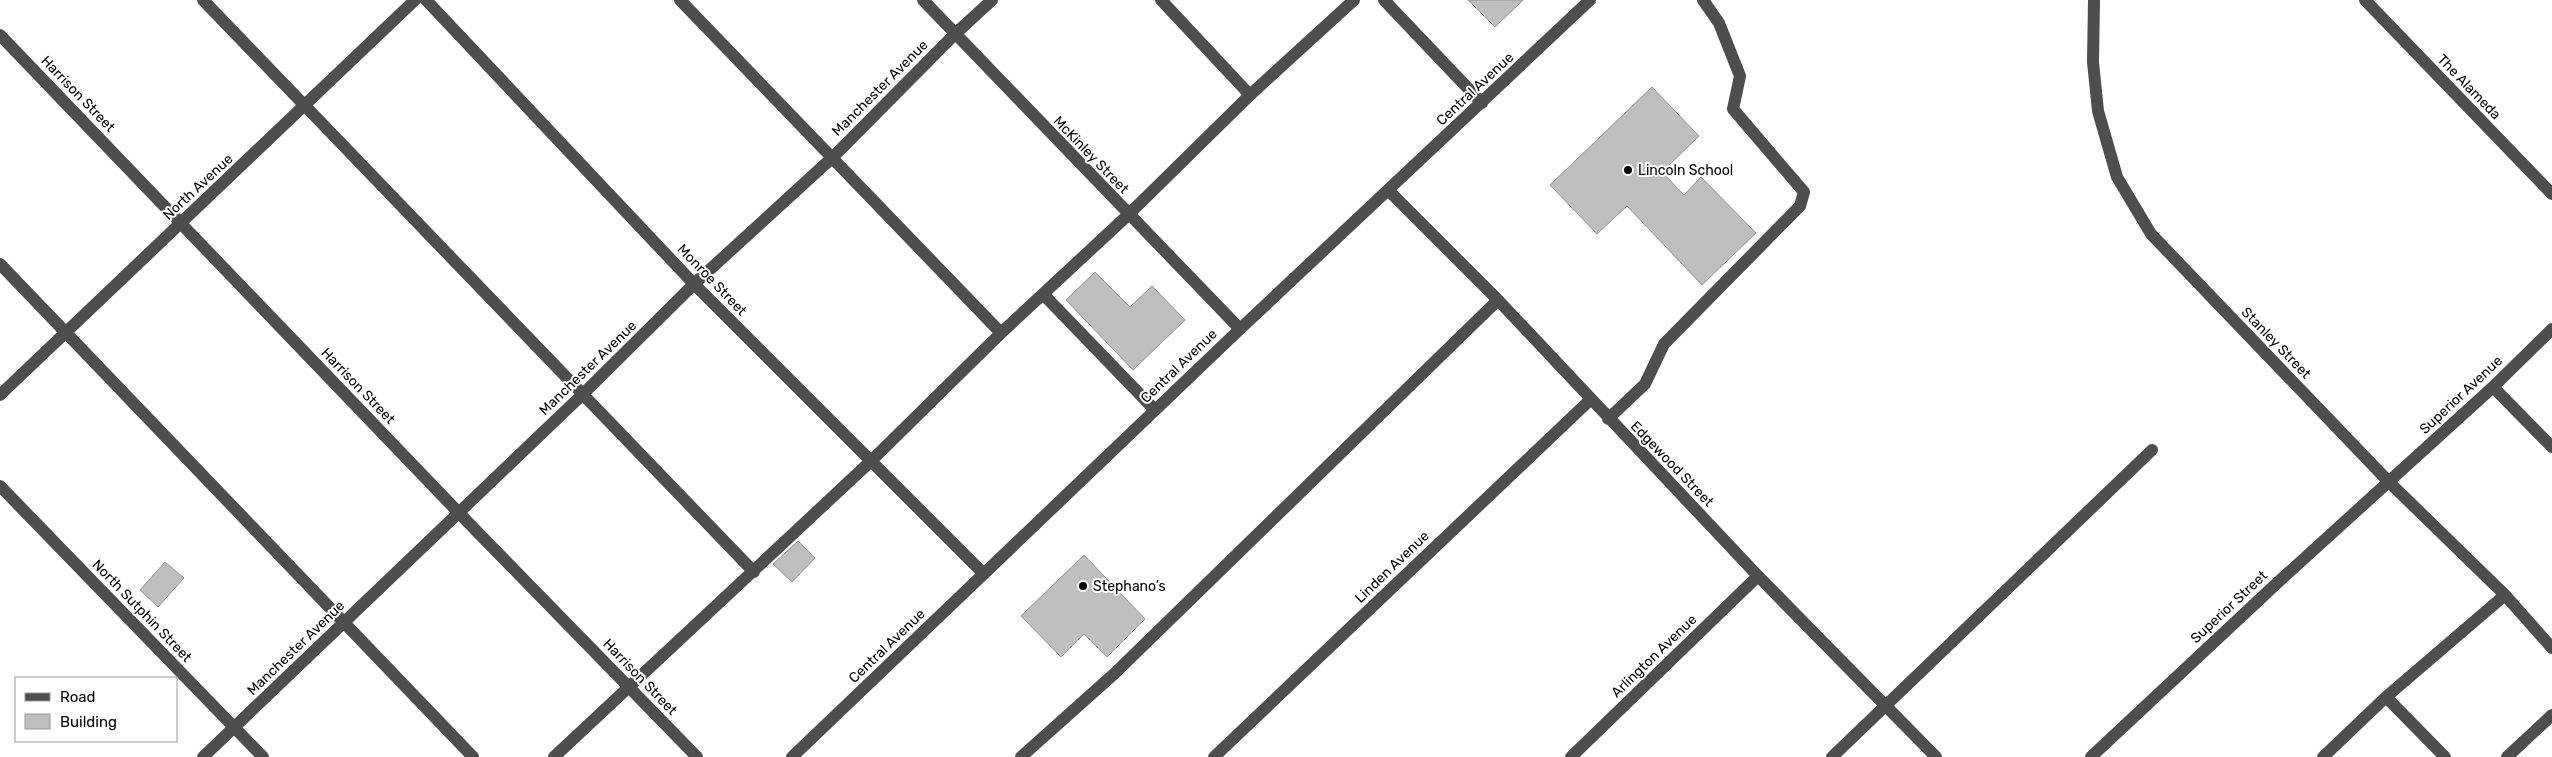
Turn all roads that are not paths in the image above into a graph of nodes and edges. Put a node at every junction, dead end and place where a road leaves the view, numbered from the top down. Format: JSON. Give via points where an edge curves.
{"nodes":[{"id":1,"x":203,"y":0,"type":"edge"},
{"id":2,"x":415,"y":0,"type":"edge"},
{"id":3,"x":426,"y":0,"type":"edge"},
{"id":4,"x":680,"y":0,"type":"edge"},
{"id":5,"x":923,"y":0,"type":"edge"},
{"id":6,"x":992,"y":0,"type":"edge"},
{"id":7,"x":1161,"y":0,"type":"edge"},
{"id":8,"x":1354,"y":0,"type":"edge"},
{"id":9,"x":1384,"y":0,"type":"edge"},
{"id":10,"x":1590,"y":0,"type":"edge"},
{"id":11,"x":1702,"y":0,"type":"edge"},
{"id":12,"x":2094,"y":0,"type":"edge"},
{"id":13,"x":2365,"y":0,"type":"edge"},
{"id":14,"x":955,"y":34,"type":"junction"},
{"id":15,"x":0,"y":35,"type":"edge"},
{"id":16,"x":1250,"y":95,"type":"junction"},
{"id":17,"x":1482,"y":103,"type":"junction"},
{"id":18,"x":306,"y":106,"type":"junction"},
{"id":19,"x":833,"y":157,"type":"junction"},
{"id":20,"x":1388,"y":190,"type":"junction"},
{"id":21,"x":2552,"y":194,"type":"edge"},
{"id":22,"x":1128,"y":215,"type":"junction"},
{"id":23,"x":181,"y":223,"type":"junction"},
{"id":24,"x":0,"y":264,"type":"edge"},
{"id":25,"x":694,"y":284,"type":"junction"},
{"id":26,"x":1043,"y":294,"type":"junction"},
{"id":27,"x":1498,"y":300,"type":"junction"},
{"id":28,"x":1240,"y":328,"type":"junction"},
{"id":29,"x":2552,"y":329,"type":"edge"},
{"id":30,"x":66,"y":331,"type":"junction"},
{"id":31,"x":1001,"y":333,"type":"junction"},
{"id":32,"x":2493,"y":386,"type":"junction"},
{"id":33,"x":583,"y":394,"type":"junction"},
{"id":34,"x":0,"y":395,"type":"edge"},
{"id":35,"x":1590,"y":400,"type":"junction"},
{"id":36,"x":1155,"y":410,"type":"junction"},
{"id":37,"x":1608,"y":419,"type":"junction"},
{"id":38,"x":2552,"y":447,"type":"edge"},
{"id":39,"x":2152,"y":450,"type":"dead end"},
{"id":40,"x":871,"y":461,"type":"junction"},
{"id":41,"x":2390,"y":482,"type":"junction"},
{"id":42,"x":0,"y":486,"type":"edge"},
{"id":43,"x":458,"y":512,"type":"junction"},
{"id":44,"x":754,"y":572,"type":"junction"},
{"id":45,"x":984,"y":574,"type":"junction"},
{"id":46,"x":1758,"y":576,"type":"junction"},
{"id":47,"x":2505,"y":595,"type":"junction"},
{"id":48,"x":345,"y":622,"type":"junction"},
{"id":49,"x":2552,"y":648,"type":"edge"},
{"id":50,"x":628,"y":687,"type":"junction"},
{"id":51,"x":2386,"y":697,"type":"junction"},
{"id":52,"x":1886,"y":705,"type":"junction"},
{"id":53,"x":2552,"y":715,"type":"edge"},
{"id":54,"x":234,"y":728,"type":"junction"},
{"id":55,"x":204,"y":757,"type":"edge"},
{"id":56,"x":263,"y":757,"type":"edge"},
{"id":57,"x":473,"y":757,"type":"edge"},
{"id":58,"x":554,"y":757,"type":"edge"},
{"id":59,"x":697,"y":757,"type":"edge"},
{"id":60,"x":792,"y":757,"type":"edge"},
{"id":61,"x":1021,"y":757,"type":"edge"},
{"id":62,"x":1214,"y":757,"type":"edge"},
{"id":63,"x":1571,"y":757,"type":"edge"},
{"id":64,"x":1832,"y":757,"type":"edge"},
{"id":65,"x":1936,"y":757,"type":"edge"},
{"id":66,"x":2091,"y":757,"type":"edge"},
{"id":67,"x":2323,"y":757,"type":"edge"},
{"id":68,"x":2445,"y":757,"type":"edge"},
{"id":69,"x":2507,"y":757,"type":"edge"}],
"edges":[{"from":1,"to":18,"type":"street"},
{"from":2,"to":18,"type":"street","name":"North Avenue"},
{"from":3,"to":25,"type":"street","name":"Monroe Street"},
{"from":4,"to":19,"type":"street"},
{"from":5,"to":14,"type":"street","name":"McKinley Street"},
{"from":6,"to":14,"type":"street","name":"Manchester Avenue"},
{"from":7,"to":16,"type":"street"},
{"from":8,"to":16,"type":"street"},
{"from":9,"to":17,"type":"street"},
{"from":10,"to":17,"type":"street","name":"Central Avenue"},
{"from":11,"to":37,"type":"street","via":[[1719,23],[1740,76],[1733,109],[1804,192],[1800,206],[1664,344],[1645,384]]},
{"from":12,"to":41,"type":"street","name":"Stanley Street","via":[[2093,62],[2098,111],[2117,177],[2151,234]]},
{"from":13,"to":21,"type":"street","name":"The Alameda"},
{"from":14,"to":19,"type":"street","name":"Manchester Avenue"},
{"from":14,"to":22,"type":"street","name":"McKinley Street"},
{"from":15,"to":23,"type":"street","name":"Harrison Street"},
{"from":16,"to":22,"type":"street"},
{"from":17,"to":20,"type":"street","name":"Central Avenue"},
{"from":18,"to":23,"type":"street","name":"North Avenue"},
{"from":18,"to":33,"type":"street"},
{"from":19,"to":25,"type":"street","name":"Manchester Avenue"},
{"from":19,"to":31,"type":"street"},
{"from":20,"to":27,"type":"street","name":"Edgewood Street"},
{"from":20,"to":28,"type":"street","name":"Central Avenue"},
{"from":22,"to":26,"type":"street"},
{"from":22,"to":28,"type":"street","name":"McKinley Street"},
{"from":23,"to":30,"type":"street","name":"North Avenue"},
{"from":23,"to":43,"type":"street","name":"Harrison Street"},
{"from":24,"to":30,"type":"street"},
{"from":25,"to":33,"type":"street","name":"Manchester Avenue"},
{"from":25,"to":40,"type":"street","name":"Monroe Street"},
{"from":26,"to":31,"type":"street"},
{"from":26,"to":36,"type":"street"},
{"from":27,"to":35,"type":"street","name":"Edgewood Street"},
{"from":27,"to":61,"type":"street","via":[[1114,674]]},
{"from":28,"to":36,"type":"street","name":"Central Avenue"},
{"from":29,"to":32,"type":"street","name":"Superior Avenue"},
{"from":30,"to":34,"type":"street","name":"North Avenue"},
{"from":30,"to":48,"type":"street"},
{"from":31,"to":40,"type":"street"},
{"from":32,"to":38,"type":"street"},
{"from":32,"to":41,"type":"street","name":"Superior Avenue"},
{"from":33,"to":43,"type":"street","name":"Manchester Avenue"},
{"from":33,"to":44,"type":"street"},
{"from":35,"to":37,"type":"street","name":"Edgewood Street"},
{"from":35,"to":62,"type":"street","name":"Linden Avenue"},
{"from":36,"to":45,"type":"street","name":"Central Avenue"},
{"from":37,"to":46,"type":"street","name":"Edgewood Street"},
{"from":39,"to":52,"type":"street"},
{"from":40,"to":44,"type":"street"},
{"from":40,"to":45,"type":"street","name":"Monroe Street"},
{"from":41,"to":47,"type":"street","name":"Stanley Street"},
{"from":41,"to":66,"type":"street","name":"Superior Street"},
{"from":42,"to":54,"type":"street","name":"North Sutphin Street"},
{"from":43,"to":48,"type":"street","name":"Manchester Avenue"},
{"from":43,"to":50,"type":"street","name":"Harrison Street"},
{"from":44,"to":50,"type":"street"},
{"from":45,"to":60,"type":"street","name":"Central Avenue"},
{"from":46,"to":52,"type":"street","name":"Edgewood Street"},
{"from":46,"to":63,"type":"street","name":"Arlington Avenue"},
{"from":47,"to":49,"type":"street","name":"Stanley Street"},
{"from":47,"to":51,"type":"street"},
{"from":48,"to":54,"type":"street","name":"Manchester Avenue"},
{"from":48,"to":57,"type":"street"},
{"from":50,"to":58,"type":"street"},
{"from":50,"to":59,"type":"street","name":"Harrison Street"},
{"from":51,"to":67,"type":"street"},
{"from":51,"to":68,"type":"street"},
{"from":52,"to":64,"type":"street"},
{"from":52,"to":65,"type":"street","name":"Edgewood Street"},
{"from":53,"to":69,"type":"street"},
{"from":54,"to":55,"type":"street","name":"Manchester Avenue"},
{"from":54,"to":56,"type":"street","name":"North Sutphin Street"}]}
